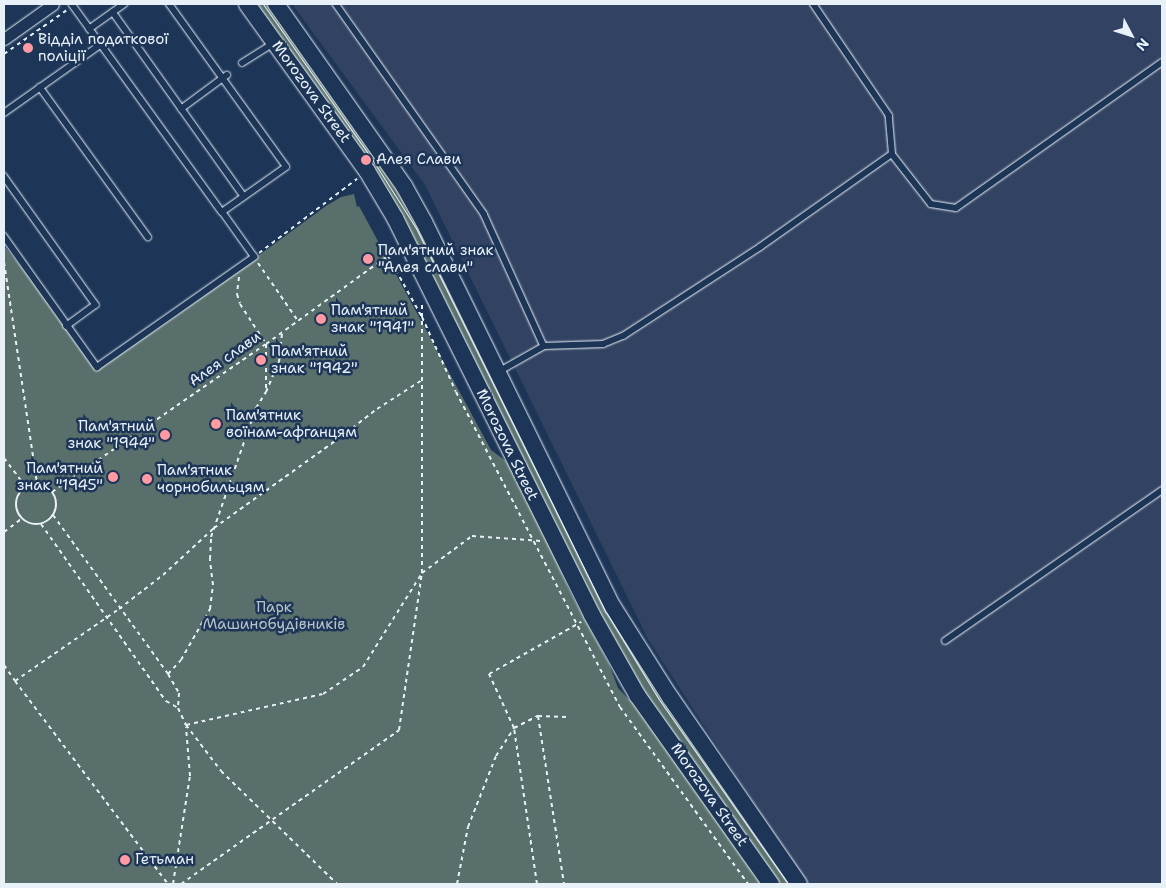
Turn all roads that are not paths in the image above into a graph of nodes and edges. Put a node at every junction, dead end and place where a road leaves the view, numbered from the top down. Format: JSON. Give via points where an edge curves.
{"nodes":[{"id":1,"x":53,"y":4,"type":"edge"},
{"id":2,"x":124,"y":4,"type":"edge"},
{"id":3,"x":168,"y":4,"type":"edge"},
{"id":4,"x":247,"y":4,"type":"edge"},
{"id":5,"x":276,"y":4,"type":"edge"},
{"id":6,"x":336,"y":4,"type":"edge"},
{"id":7,"x":813,"y":4,"type":"edge"},
{"id":8,"x":72,"y":5,"type":"edge"},
{"id":9,"x":113,"y":12,"type":"junction"},
{"id":10,"x":89,"y":29,"type":"junction"},
{"id":11,"x":4,"y":38,"type":"edge"},
{"id":12,"x":275,"y":42,"type":"junction"},
{"id":13,"x":100,"y":45,"type":"junction"},
{"id":14,"x":1162,"y":62,"type":"edge"},
{"id":15,"x":242,"y":63,"type":"dead end"},
{"id":16,"x":224,"y":77,"type":"junction"},
{"id":17,"x":40,"y":87,"type":"junction"},
{"id":18,"x":181,"y":109,"type":"junction"},
{"id":19,"x":4,"y":113,"type":"edge"},
{"id":20,"x":892,"y":154,"type":"junction"},
{"id":21,"x":4,"y":176,"type":"edge"},
{"id":22,"x":244,"y":196,"type":"junction"},
{"id":23,"x":222,"y":212,"type":"junction"},
{"id":24,"x":4,"y":236,"type":"edge"},
{"id":25,"x":148,"y":237,"type":"dead end"},
{"id":26,"x":68,"y":326,"type":"junction"},
{"id":27,"x":544,"y":346,"type":"junction"},
{"id":28,"x":498,"y":372,"type":"junction"},
{"id":29,"x":1162,"y":490,"type":"edge"},
{"id":30,"x":945,"y":640,"type":"dead end"},
{"id":31,"x":771,"y":884,"type":"edge"},
{"id":32,"x":799,"y":884,"type":"edge"}],
"edges":[{"from":1,"to":11,"type":"street"},
{"from":2,"to":9,"type":"lane"},
{"from":3,"to":16,"type":"lane"},
{"from":4,"to":12,"type":"main road","name":"Morozova Street"},
{"from":5,"to":28,"type":"main road","name":"Morozova Street","via":[[404,186]]},
{"from":6,"to":27,"type":"lane","via":[[484,214]]},
{"from":7,"to":20,"type":"lane","via":[[889,116]]},
{"from":8,"to":10,"type":"lane"},
{"from":9,"to":10,"type":"lane"},
{"from":9,"to":18,"type":"lane"},
{"from":10,"to":13,"type":"lane"},
{"from":12,"to":15,"type":"lane"},
{"from":12,"to":31,"type":"main road","name":"Morozova Street","via":[[367,171],[407,242],[592,615],[637,695]]},
{"from":13,"to":17,"type":"lane"},
{"from":13,"to":23,"type":"lane"},
{"from":14,"to":20,"type":"lane","via":[[956,208],[930,204]]},
{"from":16,"to":18,"type":"lane"},
{"from":16,"to":22,"type":"lane","via":[[286,168]]},
{"from":17,"to":19,"type":"lane"},
{"from":17,"to":25,"type":"lane"},
{"from":18,"to":22,"type":"lane"},
{"from":20,"to":27,"type":"lane","via":[[760,247],[623,336],[603,344]]},
{"from":21,"to":26,"type":"lane","via":[[96,305]]},
{"from":22,"to":23,"type":"lane"},
{"from":23,"to":26,"type":"lane","via":[[254,257],[97,367]]},
{"from":24,"to":26,"type":"lane"},
{"from":27,"to":28,"type":"lane"},
{"from":28,"to":32,"type":"main road","name":"Morozova Street","via":[[613,607],[670,697]]},
{"from":29,"to":30,"type":"lane"}]}
